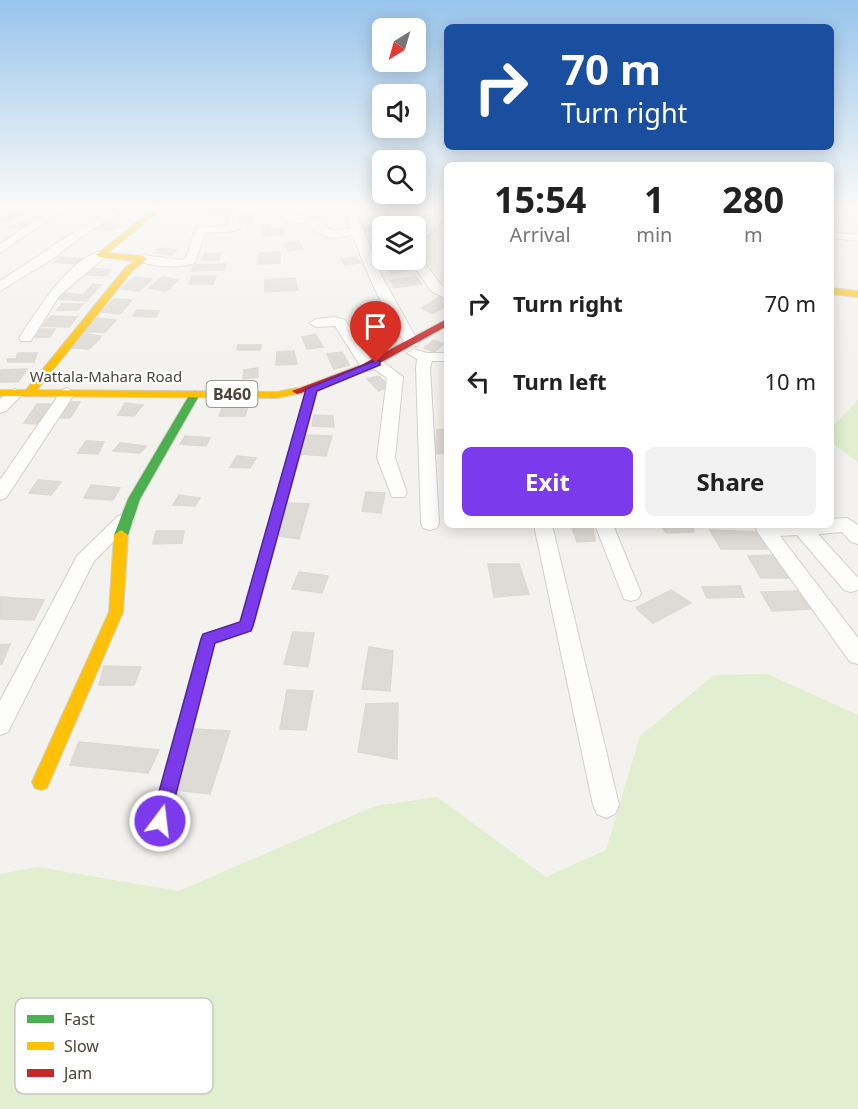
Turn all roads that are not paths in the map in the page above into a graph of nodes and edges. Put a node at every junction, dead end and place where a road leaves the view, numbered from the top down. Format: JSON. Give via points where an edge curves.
{"nodes":[{"id":1,"x":25,"y":258,"type":"edge"},
{"id":2,"x":46,"y":258,"type":"edge"},
{"id":3,"x":96,"y":258,"type":"edge"},
{"id":4,"x":130,"y":258,"type":"edge"},
{"id":5,"x":192,"y":258,"type":"edge"},
{"id":6,"x":368,"y":258,"type":"edge"},
{"id":7,"x":143,"y":259,"type":"junction"},
{"id":8,"x":424,"y":270,"type":"edge"},
{"id":9,"x":0,"y":274,"type":"edge"},
{"id":10,"x":0,"y":287,"type":"edge"},
{"id":11,"x":834,"y":291,"type":"edge"},
{"id":12,"x":444,"y":293,"type":"edge"},
{"id":13,"x":858,"y":294,"type":"edge"},
{"id":14,"x":316,"y":323,"type":"dead end"},
{"id":15,"x":444,"y":324,"type":"edge"},
{"id":16,"x":26,"y":338,"type":"dead end"},
{"id":17,"x":406,"y":346,"type":"junction"},
{"id":18,"x":425,"y":357,"type":"junction"},
{"id":19,"x":444,"y":357,"type":"edge"},
{"id":20,"x":372,"y":365,"type":"junction"},
{"id":21,"x":312,"y":389,"type":"junction"},
{"id":22,"x":67,"y":393,"type":"junction"},
{"id":23,"x":14,"y":394,"type":"edge"},
{"id":24,"x":195,"y":394,"type":"junction"},
{"id":25,"x":0,"y":408,"type":"edge"},
{"id":26,"x":398,"y":493,"type":"dead end"},
{"id":27,"x":0,"y":494,"type":"edge"},
{"id":28,"x":125,"y":521,"type":"junction"},
{"id":29,"x":430,"y":522,"type":"dead end"},
{"id":30,"x":834,"y":525,"type":"edge"},
{"id":31,"x":544,"y":528,"type":"edge"},
{"id":32,"x":605,"y":528,"type":"edge"},
{"id":33,"x":782,"y":528,"type":"edge"},
{"id":34,"x":801,"y":528,"type":"edge"},
{"id":35,"x":858,"y":537,"type":"edge"},
{"id":36,"x":851,"y":584,"type":"dead end"},
{"id":37,"x":631,"y":593,"type":"dead end"},
{"id":38,"x":858,"y":656,"type":"edge"},
{"id":39,"x":0,"y":724,"type":"edge"},
{"id":40,"x":41,"y":782,"type":"dead end"},
{"id":41,"x":606,"y":806,"type":"dead end"},
{"id":42,"x":160,"y":821,"type":"dead end"}],
"edges":[{"from":1,"to":9,"type":"street"},
{"from":2,"to":10,"type":"street"},
{"from":3,"to":16,"type":"street","via":[[54,294]]},
{"from":4,"to":7,"type":"street"},
{"from":5,"to":7,"type":"street","via":[[182,264]]},
{"from":6,"to":17,"type":"street"},
{"from":7,"to":23,"type":"street","via":[[129,269]]},
{"from":8,"to":12,"type":"street"},
{"from":11,"to":13,"type":"street"},
{"from":14,"to":20,"type":"street","via":[[340,323]]},
{"from":15,"to":17,"type":"street","name":"Wattala-Mahara Road","number":"B460"},
{"from":17,"to":18,"type":"street"},
{"from":17,"to":20,"type":"street","name":"Wattala-Mahara Road","number":"B460"},
{"from":18,"to":19,"type":"street"},
{"from":18,"to":29,"type":"street"},
{"from":20,"to":21,"type":"street","name":"Wattala-Mahara Road","number":"B460"},
{"from":20,"to":26,"type":"street","via":[[395,377],[387,458]]},
{"from":21,"to":24,"type":"street","name":"Wattala-Mahara Road","number":"B460","via":[[277,395]]},
{"from":21,"to":42,"type":"street","via":[[246,626],[208,639]]},
{"from":22,"to":23,"type":"street","name":"Wattala-Mahara Road","number":"B460"},
{"from":22,"to":24,"type":"street","name":"Wattala-Mahara Road","number":"B460"},
{"from":22,"to":27,"type":"street"},
{"from":23,"to":25,"type":"street"},
{"from":24,"to":28,"type":"street"},
{"from":28,"to":39,"type":"street","via":[[87,556]]},
{"from":28,"to":40,"type":"street","via":[[119,539],[116,612]]},
{"from":30,"to":35,"type":"street","via":[[847,525]]},
{"from":31,"to":41,"type":"street"},
{"from":32,"to":37,"type":"street"},
{"from":33,"to":38,"type":"street","via":[[765,530]]},
{"from":34,"to":36,"type":"street"}]}
